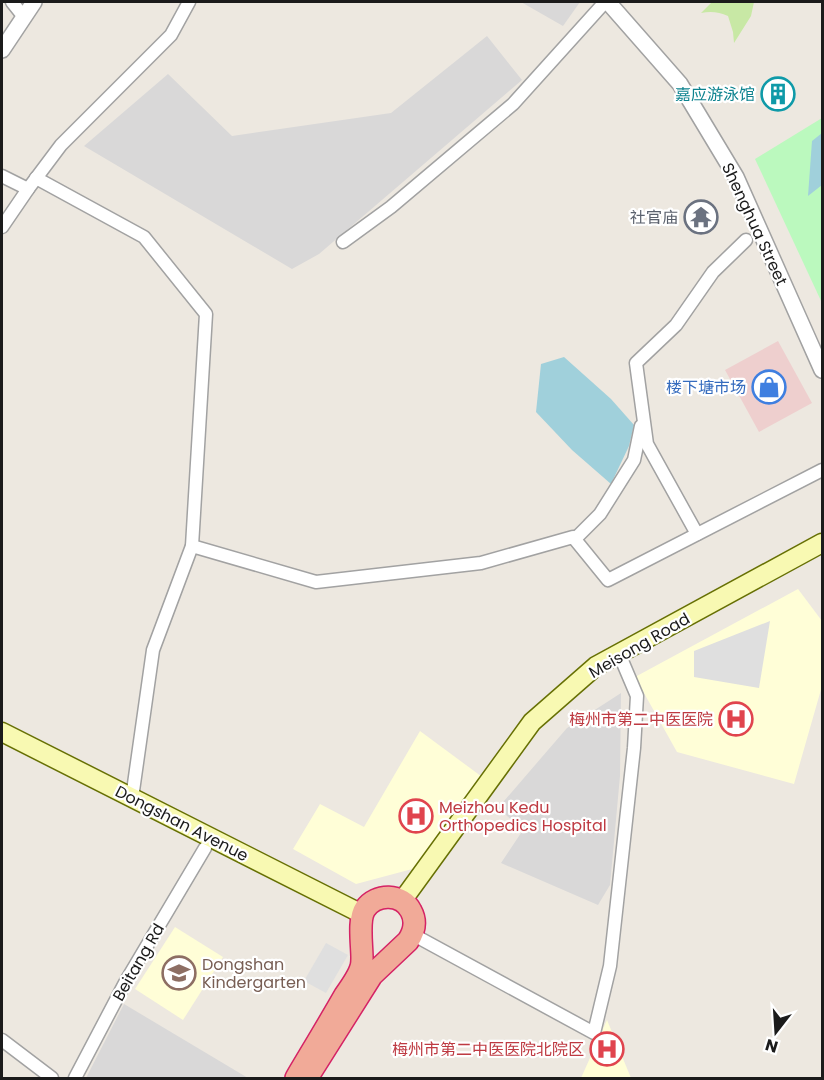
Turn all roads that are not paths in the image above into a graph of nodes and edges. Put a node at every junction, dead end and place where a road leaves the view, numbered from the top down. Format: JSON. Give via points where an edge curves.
{"nodes":[{"id":1,"x":12,"y":2,"type":"edge"},
{"id":2,"x":34,"y":2,"type":"edge"},
{"id":3,"x":189,"y":2,"type":"edge"},
{"id":4,"x":606,"y":2,"type":"edge"},
{"id":5,"x":24,"y":17,"type":"junction"},
{"id":6,"x":2,"y":50,"type":"edge"},
{"id":7,"x":2,"y":176,"type":"edge"},
{"id":8,"x":32,"y":184,"type":"junction"},
{"id":9,"x":2,"y":227,"type":"edge"},
{"id":10,"x":746,"y":240,"type":"dead end"},
{"id":11,"x":343,"y":242,"type":"dead end"},
{"id":12,"x":822,"y":370,"type":"edge"},
{"id":13,"x":643,"y":415,"type":"junction"},
{"id":14,"x":822,"y":470,"type":"edge"},
{"id":15,"x":697,"y":534,"type":"junction"},
{"id":16,"x":575,"y":539,"type":"junction"},
{"id":17,"x":822,"y":543,"type":"edge"},
{"id":18,"x":192,"y":546,"type":"junction"},
{"id":19,"x":822,"y":555,"type":"edge"},
{"id":20,"x":623,"y":663,"type":"junction"},
{"id":21,"x":2,"y":732,"type":"edge"},
{"id":22,"x":132,"y":798,"type":"junction"},
{"id":23,"x":205,"y":848,"type":"dead end"},
{"id":24,"x":405,"y":904,"type":"junction"},
{"id":25,"x":362,"y":923,"type":"junction"},
{"id":26,"x":407,"y":940,"type":"junction"},
{"id":27,"x":2,"y":1040,"type":"edge"},
{"id":28,"x":52,"y":1078,"type":"edge"},
{"id":29,"x":75,"y":1078,"type":"edge"},
{"id":30,"x":296,"y":1078,"type":"edge"},
{"id":31,"x":307,"y":1078,"type":"edge"}],
"edges":[{"from":1,"to":5,"type":"street"},
{"from":2,"to":5,"type":"street"},
{"from":3,"to":8,"type":"street","via":[[171,35],[61,145]]},
{"from":4,"to":11,"type":"street","via":[[513,104],[391,207]]},
{"from":4,"to":12,"type":"street","name":"Shenghua Street","via":[[680,84],[736,177]]},
{"from":5,"to":6,"type":"street"},
{"from":7,"to":8,"type":"street"},
{"from":8,"to":9,"type":"street"},
{"from":8,"to":18,"type":"street","via":[[144,237],[206,314]]},
{"from":10,"to":13,"type":"street","via":[[713,272],[676,325],[636,363]]},
{"from":13,"to":15,"type":"street","via":[[647,444]]},
{"from":13,"to":16,"type":"street","via":[[634,460],[600,514]]},
{"from":14,"to":15,"type":"street"},
{"from":15,"to":16,"type":"street","via":[[608,580]]},
{"from":16,"to":18,"type":"street","via":[[481,563],[316,582]]},
{"from":17,"to":24,"type":"main road","name":"Meisong Road","via":[[596,666],[532,722]]},
{"from":18,"to":22,"type":"street","via":[[153,650]]},
{"from":19,"to":20,"type":"main road","name":"Meisong Road"},
{"from":20,"to":24,"type":"main road","name":"Meisong Road","via":[[603,674],[538,731]]},
{"from":20,"to":26,"type":"street","via":[[637,696],[634,748],[610,966],[594,1033]]},
{"from":21,"to":22,"type":"main road","name":"Dongshan Avenue"},
{"from":22,"to":25,"type":"main road","name":"Dongshan Avenue"},
{"from":23,"to":29,"type":"street","name":"Beitang Rd","via":[[126,981]]},
{"from":24,"to":25,"type":"highway","via":[[395,898],[379,898],[366,907]]},
{"from":24,"to":26,"type":"highway","via":[[414,920]]},
{"from":25,"to":26,"type":"highway","via":[[366,939],[378,948],[394,949]]},
{"from":25,"to":30,"type":"highway","via":[[362,968]]},
{"from":26,"to":31,"type":"highway","via":[[372,975]]},
{"from":27,"to":28,"type":"street"}]}
